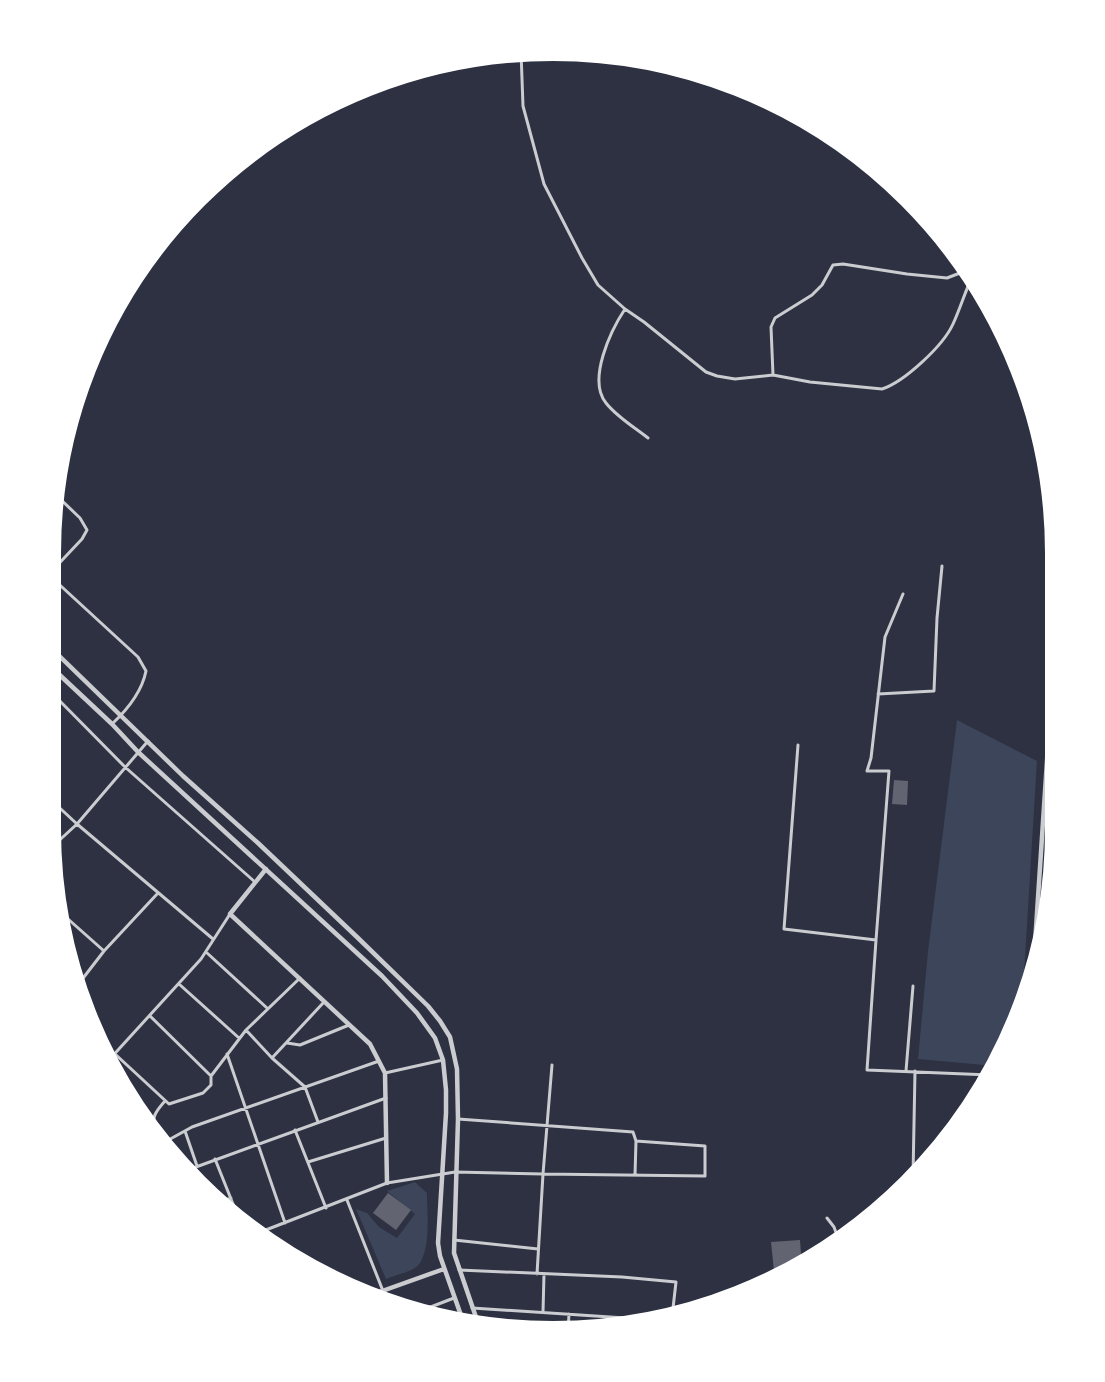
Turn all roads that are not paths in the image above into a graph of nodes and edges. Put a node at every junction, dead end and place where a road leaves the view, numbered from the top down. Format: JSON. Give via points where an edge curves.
{"nodes":[{"id":1,"x":521,"y":59,"type":"edge"},
{"id":2,"x":961,"y":272,"type":"edge"},
{"id":3,"x":969,"y":285,"type":"edge"},
{"id":4,"x":625,"y":310,"type":"junction"},
{"id":5,"x":773,"y":375,"type":"junction"},
{"id":6,"x":648,"y":438,"type":"dead end"},
{"id":7,"x":61,"y":500,"type":"edge"},
{"id":8,"x":58,"y":566,"type":"edge"},
{"id":9,"x":942,"y":566,"type":"dead end"},
{"id":10,"x":58,"y":582,"type":"edge"},
{"id":11,"x":903,"y":594,"type":"dead end"},
{"id":12,"x":58,"y":655,"type":"edge"},
{"id":13,"x":58,"y":673,"type":"edge"},
{"id":14,"x":878,"y":694,"type":"junction"},
{"id":15,"x":58,"y":699,"type":"edge"},
{"id":16,"x":121,"y":715,"type":"junction"},
{"id":17,"x":112,"y":724,"type":"junction"},
{"id":18,"x":148,"y":742,"type":"junction"},
{"id":19,"x":798,"y":745,"type":"dead end"},
{"id":20,"x":1048,"y":746,"type":"edge"},
{"id":21,"x":138,"y":752,"type":"junction"},
{"id":22,"x":125,"y":767,"type":"junction"},
{"id":23,"x":58,"y":806,"type":"edge"},
{"id":24,"x":77,"y":824,"type":"junction"},
{"id":25,"x":58,"y":841,"type":"edge"},
{"id":26,"x":266,"y":869,"type":"junction"},
{"id":27,"x":255,"y":882,"type":"junction"},
{"id":28,"x":158,"y":893,"type":"junction"},
{"id":29,"x":230,"y":914,"type":"junction"},
{"id":30,"x":65,"y":916,"type":"edge"},
{"id":31,"x":1035,"y":938,"type":"edge"},
{"id":32,"x":213,"y":939,"type":"junction"},
{"id":33,"x":876,"y":940,"type":"junction"},
{"id":34,"x":104,"y":952,"type":"junction"},
{"id":35,"x":206,"y":952,"type":"junction"},
{"id":36,"x":300,"y":978,"type":"junction"},
{"id":37,"x":81,"y":981,"type":"edge"},
{"id":38,"x":179,"y":984,"type":"junction"},
{"id":39,"x":913,"y":986,"type":"dead end"},
{"id":40,"x":325,"y":1001,"type":"junction"},
{"id":41,"x":268,"y":1008,"type":"junction"},
{"id":42,"x":150,"y":1016,"type":"junction"},
{"id":43,"x":350,"y":1025,"type":"junction"},
{"id":44,"x":246,"y":1030,"type":"junction"},
{"id":45,"x":239,"y":1038,"type":"junction"},
{"id":46,"x":286,"y":1042,"type":"junction"},
{"id":47,"x":227,"y":1053,"type":"junction"},
{"id":48,"x":115,"y":1054,"type":"joint"},
{"id":49,"x":272,"y":1058,"type":"junction"},
{"id":50,"x":443,"y":1060,"type":"junction"},
{"id":51,"x":379,"y":1061,"type":"junction"},
{"id":52,"x":552,"y":1065,"type":"dead end"},
{"id":53,"x":906,"y":1071,"type":"junction"},
{"id":54,"x":915,"y":1071,"type":"junction"},
{"id":55,"x":385,"y":1073,"type":"junction"},
{"id":56,"x":982,"y":1075,"type":"edge"},
{"id":57,"x":211,"y":1076,"type":"junction"},
{"id":58,"x":305,"y":1087,"type":"junction"},
{"id":59,"x":386,"y":1098,"type":"junction"},
{"id":60,"x":165,"y":1101,"type":"junction"},
{"id":61,"x":246,"y":1108,"type":"junction"},
{"id":62,"x":458,"y":1119,"type":"junction"},
{"id":63,"x":153,"y":1122,"type":"edge"},
{"id":64,"x":318,"y":1122,"type":"junction"},
{"id":65,"x":546,"y":1126,"type":"junction"},
{"id":66,"x":295,"y":1130,"type":"junction"},
{"id":67,"x":185,"y":1131,"type":"junction"},
{"id":68,"x":386,"y":1138,"type":"junction"},
{"id":69,"x":168,"y":1140,"type":"edge"},
{"id":70,"x":636,"y":1141,"type":"junction"},
{"id":71,"x":258,"y":1144,"type":"junction"},
{"id":72,"x":215,"y":1159,"type":"junction"},
{"id":73,"x":308,"y":1162,"type":"junction"},
{"id":74,"x":197,"y":1166,"type":"junction"},
{"id":75,"x":191,"y":1168,"type":"edge"},
{"id":76,"x":913,"y":1169,"type":"edge"},
{"id":77,"x":455,"y":1172,"type":"junction"},
{"id":78,"x":441,"y":1173,"type":"junction"},
{"id":79,"x":543,"y":1174,"type":"junction"},
{"id":80,"x":635,"y":1175,"type":"junction"},
{"id":81,"x":387,"y":1183,"type":"junction"},
{"id":82,"x":231,"y":1198,"type":"junction"},
{"id":83,"x":224,"y":1200,"type":"edge"},
{"id":84,"x":347,"y":1200,"type":"junction"},
{"id":85,"x":326,"y":1208,"type":"junction"},
{"id":86,"x":236,"y":1210,"type":"edge"},
{"id":87,"x":827,"y":1218,"type":"dead end"},
{"id":88,"x":285,"y":1224,"type":"junction"},
{"id":89,"x":264,"y":1231,"type":"edge"},
{"id":90,"x":837,"y":1235,"type":"edge"},
{"id":91,"x":453,"y":1240,"type":"junction"},
{"id":92,"x":538,"y":1249,"type":"junction"},
{"id":93,"x":444,"y":1269,"type":"junction"},
{"id":94,"x":458,"y":1270,"type":"junction"},
{"id":95,"x":537,"y":1274,"type":"junction"},
{"id":96,"x":544,"y":1274,"type":"junction"},
{"id":97,"x":383,"y":1291,"type":"junction"},
{"id":98,"x":378,"y":1293,"type":"edge"},
{"id":99,"x":454,"y":1298,"type":"junction"},
{"id":100,"x":472,"y":1308,"type":"junction"},
{"id":101,"x":427,"y":1309,"type":"edge"},
{"id":102,"x":673,"y":1310,"type":"edge"},
{"id":103,"x":543,"y":1312,"type":"junction"},
{"id":104,"x":569,"y":1314,"type":"junction"},
{"id":105,"x":461,"y":1316,"type":"edge"},
{"id":106,"x":476,"y":1318,"type":"edge"},
{"id":107,"x":629,"y":1318,"type":"edge"},
{"id":108,"x":568,"y":1324,"type":"edge"}],
"edges":[{"from":1,"to":4,"type":"street","via":[[523,106],[544,184],[598,285]]},
{"from":2,"to":5,"type":"street","via":[[947,278],[832,265],[822,285],[812,295],[775,318],[771,327]]},
{"from":3,"to":5,"type":"street","via":[[942,340],[905,377],[891,386],[882,389]]},
{"from":4,"to":5,"type":"street","via":[[706,372],[735,378]]},
{"from":4,"to":6,"type":"street","via":[[616,322],[604,354],[599,373],[600,392],[618,415]]},
{"from":7,"to":8,"type":"street","via":[[80,518],[87,530]]},
{"from":9,"to":14,"type":"street","via":[[934,691]]},
{"from":10,"to":16,"type":"street","via":[[138,657],[146,671],[143,684]]},
{"from":11,"to":14,"type":"street","via":[[885,637]]},
{"from":12,"to":16,"type":"street"},
{"from":13,"to":17,"type":"street"},
{"from":14,"to":33,"type":"street","via":[[867,771],[888,771]]},
{"from":15,"to":22,"type":"street"},
{"from":16,"to":17,"type":"street"},
{"from":16,"to":18,"type":"street"},
{"from":17,"to":21,"type":"street"},
{"from":18,"to":21,"type":"street"},
{"from":18,"to":62,"type":"street","via":[[428,1006],[450,1037],[457,1069]]},
{"from":19,"to":33,"type":"street","via":[[784,930]]},
{"from":20,"to":31,"type":"street"},
{"from":21,"to":22,"type":"street"},
{"from":21,"to":26,"type":"street"},
{"from":22,"to":24,"type":"street"},
{"from":22,"to":27,"type":"street"},
{"from":23,"to":24,"type":"street"},
{"from":24,"to":25,"type":"street"},
{"from":24,"to":28,"type":"street"},
{"from":26,"to":27,"type":"street"},
{"from":26,"to":50,"type":"street","via":[[382,976],[417,1013],[435,1038]]},
{"from":27,"to":29,"type":"street"},
{"from":28,"to":32,"type":"street"},
{"from":28,"to":34,"type":"street"},
{"from":29,"to":32,"type":"street"},
{"from":29,"to":36,"type":"street"},
{"from":30,"to":34,"type":"street"},
{"from":32,"to":35,"type":"street"},
{"from":33,"to":53,"type":"street","via":[[867,1070]]},
{"from":34,"to":37,"type":"street"},
{"from":35,"to":38,"type":"street"},
{"from":35,"to":41,"type":"street"},
{"from":36,"to":40,"type":"street"},
{"from":36,"to":41,"type":"street"},
{"from":38,"to":42,"type":"street"},
{"from":38,"to":45,"type":"street"},
{"from":39,"to":53,"type":"street"},
{"from":40,"to":43,"type":"street"},
{"from":40,"to":46,"type":"street"},
{"from":41,"to":44,"type":"street"},
{"from":42,"to":48,"type":"street"},
{"from":42,"to":57,"type":"street"},
{"from":43,"to":46,"type":"street","via":[[300,1045]]},
{"from":43,"to":51,"type":"street","via":[[370,1044]]},
{"from":44,"to":45,"type":"street"},
{"from":44,"to":49,"type":"street"},
{"from":45,"to":47,"type":"street"},
{"from":46,"to":49,"type":"street"},
{"from":47,"to":57,"type":"street"},
{"from":47,"to":61,"type":"street"},
{"from":48,"to":60,"type":"street"},
{"from":49,"to":58,"type":"street"},
{"from":50,"to":55,"type":"street"},
{"from":50,"to":78,"type":"street","via":[[446,1090]]},
{"from":51,"to":55,"type":"street"},
{"from":51,"to":58,"type":"street"},
{"from":52,"to":65,"type":"street"},
{"from":53,"to":54,"type":"street"},
{"from":54,"to":56,"type":"street"},
{"from":54,"to":76,"type":"street"},
{"from":55,"to":59,"type":"street"},
{"from":57,"to":60,"type":"street","via":[[211,1085],[203,1093],[169,1104]]},
{"from":58,"to":61,"type":"street"},
{"from":58,"to":64,"type":"street"},
{"from":59,"to":64,"type":"street"},
{"from":59,"to":68,"type":"street"},
{"from":60,"to":63,"type":"street","via":[[154,1114]]},
{"from":61,"to":67,"type":"street"},
{"from":61,"to":71,"type":"street"},
{"from":62,"to":65,"type":"street"},
{"from":62,"to":77,"type":"street"},
{"from":64,"to":66,"type":"street"},
{"from":65,"to":70,"type":"street","via":[[633,1132]]},
{"from":65,"to":79,"type":"street"},
{"from":66,"to":71,"type":"street"},
{"from":66,"to":73,"type":"street"},
{"from":67,"to":69,"type":"street"},
{"from":67,"to":74,"type":"street"},
{"from":68,"to":73,"type":"street"},
{"from":68,"to":81,"type":"street"},
{"from":70,"to":80,"type":"street"},
{"from":70,"to":80,"type":"street","via":[[705,1146],[705,1176]]},
{"from":71,"to":72,"type":"street"},
{"from":71,"to":88,"type":"street"},
{"from":72,"to":74,"type":"street"},
{"from":72,"to":82,"type":"street"},
{"from":73,"to":85,"type":"street"},
{"from":74,"to":75,"type":"street"},
{"from":77,"to":78,"type":"street"},
{"from":77,"to":79,"type":"street"},
{"from":77,"to":91,"type":"street"},
{"from":78,"to":81,"type":"street"},
{"from":78,"to":93,"type":"street","via":[[438,1243]]},
{"from":79,"to":80,"type":"street"},
{"from":79,"to":92,"type":"street"},
{"from":81,"to":84,"type":"street"},
{"from":82,"to":83,"type":"street"},
{"from":82,"to":86,"type":"street"},
{"from":84,"to":85,"type":"street"},
{"from":84,"to":97,"type":"street"},
{"from":85,"to":88,"type":"street"},
{"from":87,"to":90,"type":"street"},
{"from":88,"to":89,"type":"street"},
{"from":91,"to":92,"type":"street"},
{"from":91,"to":94,"type":"street"},
{"from":92,"to":95,"type":"street"},
{"from":93,"to":97,"type":"street"},
{"from":93,"to":99,"type":"street"},
{"from":94,"to":95,"type":"street"},
{"from":94,"to":100,"type":"street"},
{"from":95,"to":96,"type":"street"},
{"from":96,"to":102,"type":"street","via":[[676,1282]]},
{"from":96,"to":103,"type":"street"},
{"from":97,"to":98,"type":"street"},
{"from":99,"to":101,"type":"street"},
{"from":99,"to":105,"type":"street"},
{"from":100,"to":103,"type":"street"},
{"from":100,"to":106,"type":"street"},
{"from":103,"to":104,"type":"street"},
{"from":104,"to":107,"type":"street"},
{"from":104,"to":108,"type":"street"}]}
